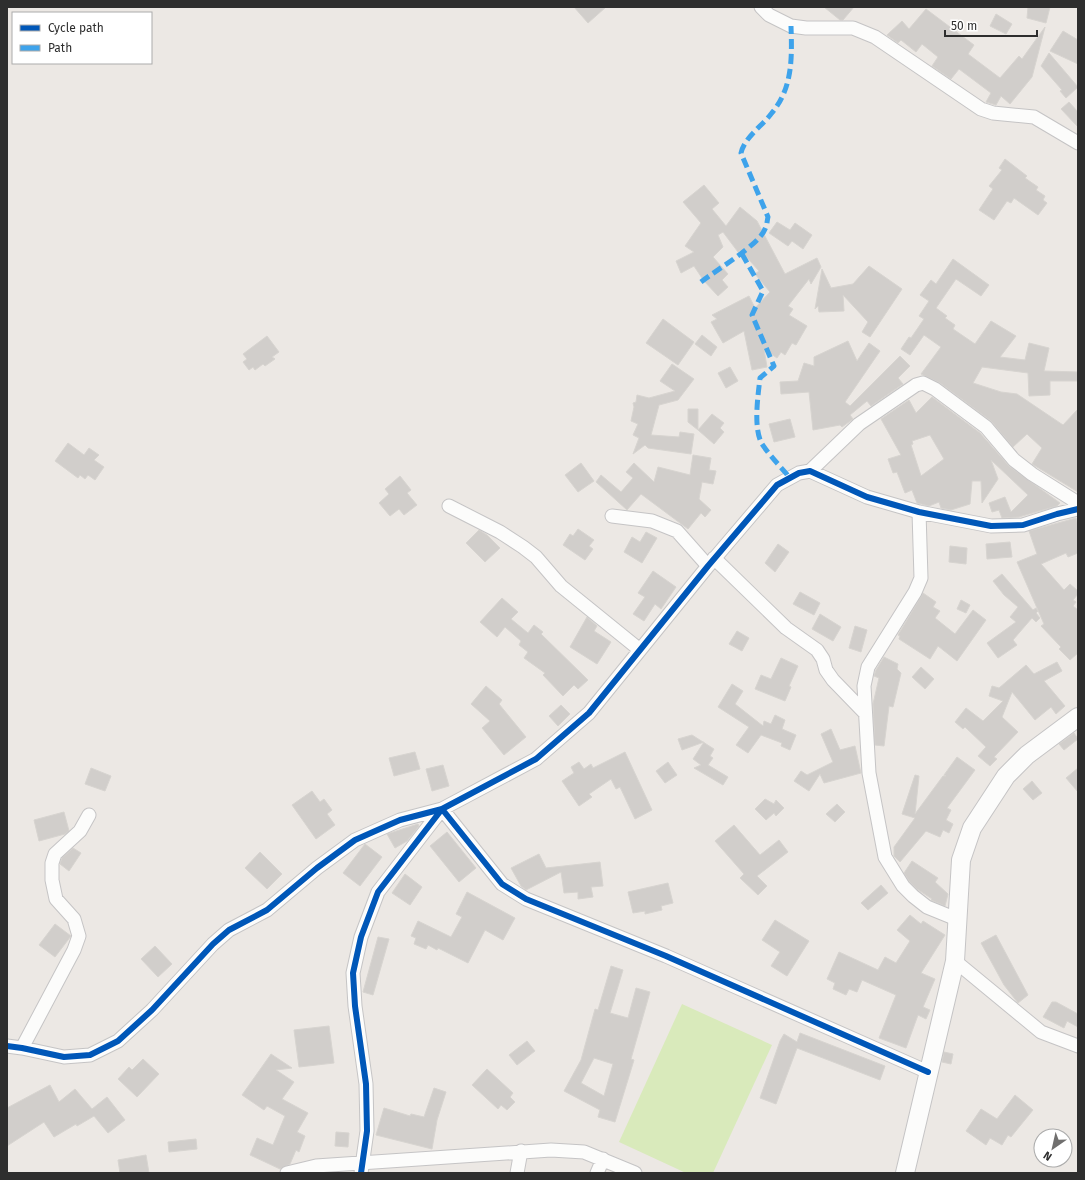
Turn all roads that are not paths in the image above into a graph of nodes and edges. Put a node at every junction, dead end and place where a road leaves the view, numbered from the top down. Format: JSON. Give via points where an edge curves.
{"nodes":[{"id":1,"x":761,"y":7,"type":"edge"},
{"id":2,"x":1078,"y":143,"type":"edge"},
{"id":3,"x":810,"y":471,"type":"junction"},
{"id":4,"x":1078,"y":503,"type":"edge"},
{"id":5,"x":449,"y":506,"type":"dead end"},
{"id":6,"x":1078,"y":509,"type":"edge"},
{"id":7,"x":919,"y":512,"type":"junction"},
{"id":8,"x":612,"y":516,"type":"dead end"},
{"id":9,"x":711,"y":562,"type":"junction"},
{"id":10,"x":640,"y":650,"type":"junction"},
{"id":11,"x":865,"y":713,"type":"junction"},
{"id":12,"x":1078,"y":718,"type":"edge"},
{"id":13,"x":442,"y":809,"type":"junction"},
{"id":14,"x":89,"y":815,"type":"dead end"},
{"id":15,"x":959,"y":920,"type":"junction"},
{"id":16,"x":955,"y":961,"type":"junction"},
{"id":17,"x":7,"y":1046,"type":"edge"},
{"id":18,"x":1078,"y":1046,"type":"edge"},
{"id":19,"x":22,"y":1048,"type":"junction"},
{"id":20,"x":928,"y":1072,"type":"junction"},
{"id":21,"x":521,"y":1151,"type":"junction"},
{"id":22,"x":603,"y":1159,"type":"junction"},
{"id":23,"x":362,"y":1167,"type":"edge"},
{"id":24,"x":287,"y":1173,"type":"edge"},
{"id":25,"x":517,"y":1173,"type":"edge"},
{"id":26,"x":597,"y":1173,"type":"edge"},
{"id":27,"x":635,"y":1173,"type":"edge"},
{"id":28,"x":905,"y":1173,"type":"edge"}],
"edges":[{"from":1,"to":2,"type":"street","via":[[769,15],[791,26],[853,28],[874,37],[981,109],[1034,118]]},
{"from":3,"to":4,"type":"street","via":[[860,424],[916,385],[923,383],[986,427],[1014,460],[1032,474]]},
{"from":3,"to":7,"type":"street","via":[[867,497]]},
{"from":3,"to":9,"type":"street","via":[[799,473],[777,485]]},
{"from":5,"to":10,"type":"street","via":[[523,547],[536,557],[561,586]]},
{"from":6,"to":7,"type":"street","via":[[1023,525],[999,526]]},
{"from":7,"to":11,"type":"street","via":[[921,578],[915,592],[868,667],[864,686]]},
{"from":8,"to":9,"type":"street","via":[[652,521],[677,531]]},
{"from":9,"to":10,"type":"street"},
{"from":9,"to":11,"type":"street","via":[[786,628],[817,650],[833,680]]},
{"from":10,"to":13,"type":"street","via":[[589,713],[536,759]]},
{"from":11,"to":15,"type":"street","via":[[871,789],[885,857],[903,886],[913,896],[927,906]]},
{"from":12,"to":15,"type":"street","via":[[1027,755],[1006,776],[972,828],[961,860]]},
{"from":13,"to":19,"type":"street","via":[[400,820],[355,840],[267,910],[229,930],[152,1010],[118,1041],[90,1055],[64,1057]]},
{"from":13,"to":20,"type":"street","via":[[502,884],[526,899],[666,956]]},
{"from":13,"to":23,"type":"street","via":[[378,892],[361,937],[353,973],[366,1084],[368,1131]]},
{"from":14,"to":19,"type":"street","via":[[80,831],[55,854],[52,862],[56,899],[74,919],[79,936]]},
{"from":15,"to":16,"type":"street"},
{"from":16,"to":18,"type":"street","via":[[1040,1032]]},
{"from":16,"to":20,"type":"street"},
{"from":17,"to":19,"type":"street"},
{"from":20,"to":28,"type":"street"},
{"from":21,"to":22,"type":"street","via":[[584,1152]]},
{"from":21,"to":23,"type":"street"},
{"from":21,"to":25,"type":"street"},
{"from":22,"to":26,"type":"street"},
{"from":22,"to":27,"type":"street"},
{"from":23,"to":24,"type":"street","via":[[316,1166]]}]}
